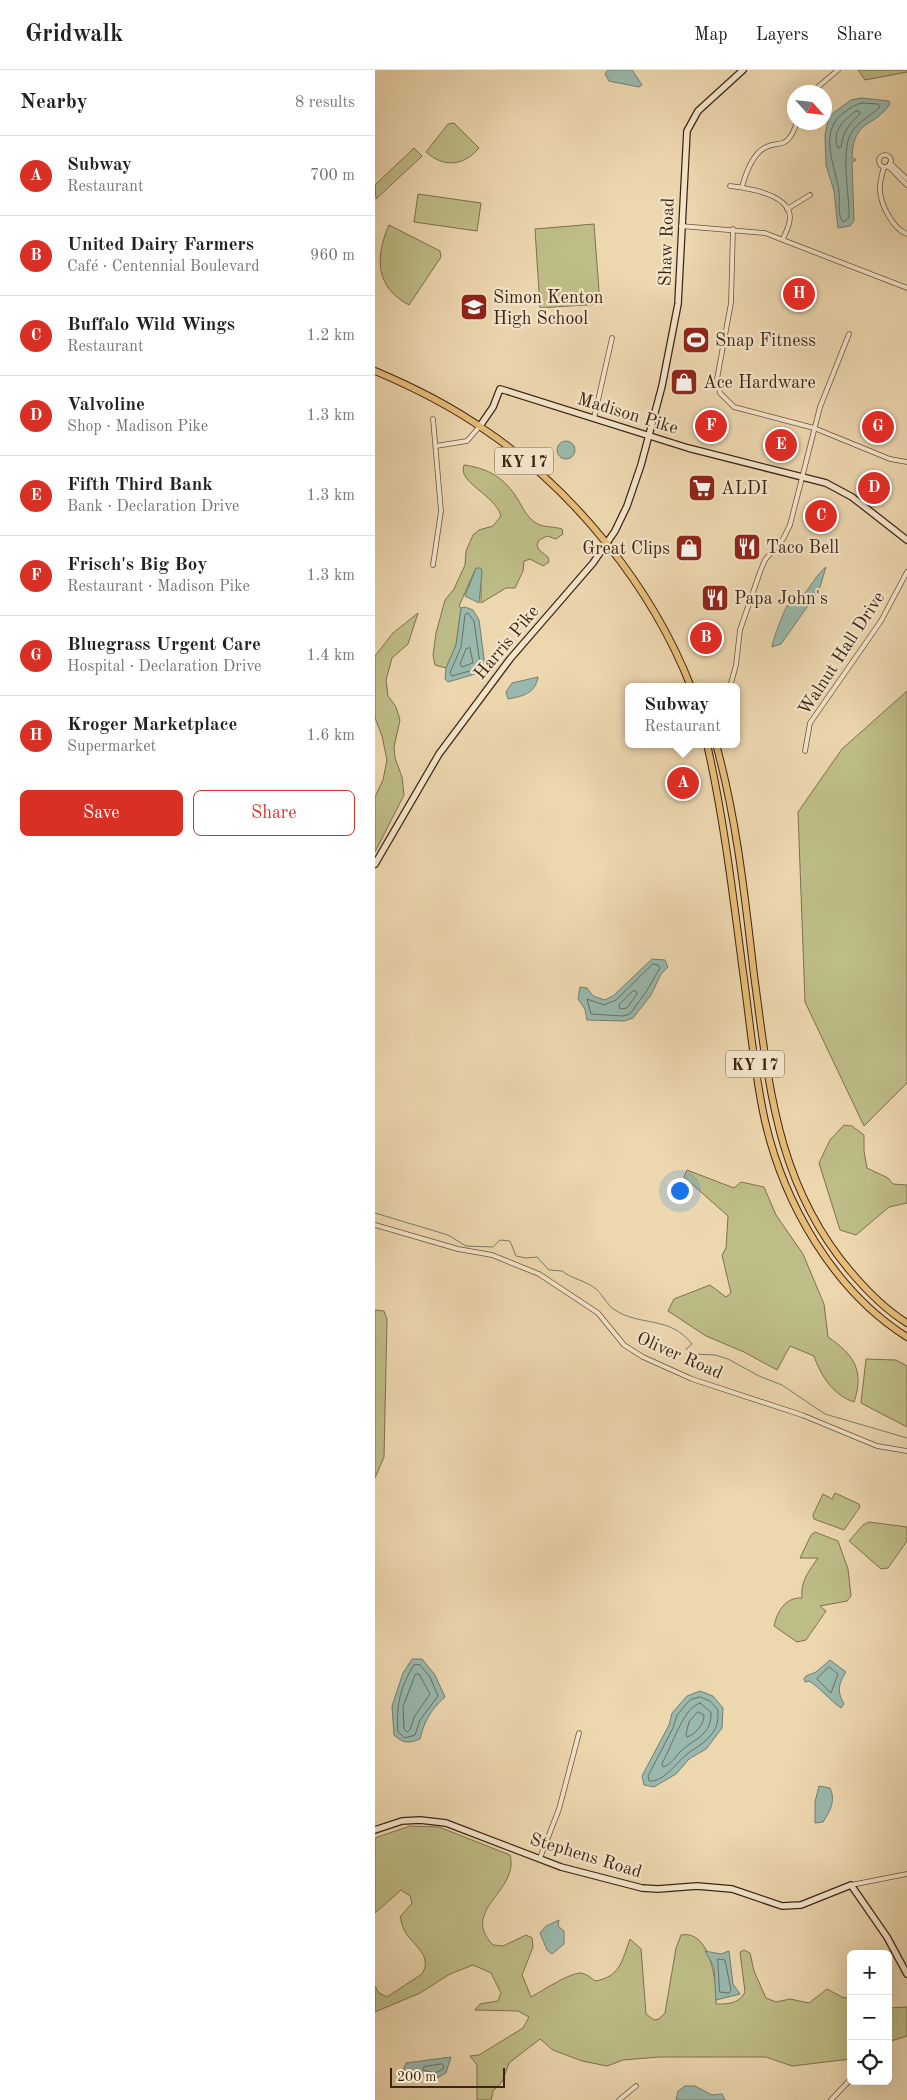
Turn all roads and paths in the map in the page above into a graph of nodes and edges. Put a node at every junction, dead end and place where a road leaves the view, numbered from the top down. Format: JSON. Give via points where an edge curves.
{"nodes":[{"id":1,"x":743,"y":70,"type":"edge"},
{"id":2,"x":838,"y":70,"type":"edge"},
{"id":3,"x":820,"y":85,"type":"edge"},
{"id":4,"x":793,"y":130,"type":"edge"},
{"id":5,"x":887,"y":165,"type":"junction"},
{"id":6,"x":907,"y":179,"type":"edge"},
{"id":7,"x":907,"y":185,"type":"edge"},
{"id":8,"x":730,"y":186,"type":"dead end"},
{"id":9,"x":742,"y":187,"type":"junction"},
{"id":10,"x":809,"y":196,"type":"dead end"},
{"id":11,"x":787,"y":209,"type":"junction"},
{"id":12,"x":681,"y":226,"type":"junction"},
{"id":13,"x":733,"y":229,"type":"junction"},
{"id":14,"x":907,"y":234,"type":"edge"},
{"id":15,"x":783,"y":239,"type":"junction"},
{"id":16,"x":907,"y":288,"type":"edge"},
{"id":17,"x":849,"y":334,"type":"dead end"},
{"id":18,"x":612,"y":338,"type":"dead end"},
{"id":19,"x":375,"y":371,"type":"edge"},
{"id":20,"x":593,"y":418,"type":"junction"},
{"id":21,"x":433,"y":419,"type":"dead end"},
{"id":22,"x":480,"y":426,"type":"junction"},
{"id":23,"x":814,"y":428,"type":"junction"},
{"id":24,"x":648,"y":436,"type":"junction"},
{"id":25,"x":436,"y":446,"type":"junction"},
{"id":26,"x":907,"y":462,"type":"edge"},
{"id":27,"x":803,"y":477,"type":"junction"},
{"id":28,"x":907,"y":540,"type":"edge"},
{"id":29,"x":607,"y":544,"type":"junction"},
{"id":30,"x":433,"y":565,"type":"dead end"},
{"id":31,"x":907,"y":572,"type":"edge"},
{"id":32,"x":689,"y":683,"type":"edge"},
{"id":33,"x":731,"y":683,"type":"edge"},
{"id":34,"x":708,"y":748,"type":"edge"},
{"id":35,"x":717,"y":748,"type":"edge"},
{"id":36,"x":805,"y":750,"type":"dead end"},
{"id":37,"x":375,"y":864,"type":"edge"},
{"id":38,"x":375,"y":1225,"type":"edge"},
{"id":39,"x":907,"y":1323,"type":"edge"},
{"id":40,"x":907,"y":1337,"type":"edge"},
{"id":41,"x":907,"y":1451,"type":"edge"},
{"id":42,"x":579,"y":1733,"type":"dead end"},
{"id":43,"x":375,"y":1830,"type":"edge"},
{"id":44,"x":540,"y":1858,"type":"junction"},
{"id":45,"x":907,"y":1874,"type":"edge"},
{"id":46,"x":851,"y":1885,"type":"junction"},
{"id":47,"x":907,"y":1974,"type":"edge"},
{"id":48,"x":847,"y":2083,"type":"edge"},
{"id":49,"x":636,"y":2086,"type":"dead end"},
{"id":50,"x":619,"y":2100,"type":"edge"},
{"id":51,"x":831,"y":2100,"type":"edge"}],
"edges":[{"from":1,"to":12,"type":"main road","name":"Shaw Road","via":[[697,111],[689,125]]},
{"from":2,"to":3,"type":"street"},
{"from":4,"to":9,"type":"street","via":[[789,140],[781,145],[768,146],[758,152]]},
{"from":5,"to":6,"type":"street"},
{"from":5,"to":7,"type":"street"},
{"from":5,"to":14,"type":"street","via":[[879,190],[882,201],[897,228]]},
{"from":8,"to":9,"type":"street"},
{"from":9,"to":11,"type":"street","via":[[759,190]]},
{"from":10,"to":11,"type":"street"},
{"from":11,"to":15,"type":"street","via":[[789,222]]},
{"from":12,"to":13,"type":"street"},
{"from":12,"to":24,"type":"main road","name":"Shaw Road","via":[[678,304],[662,386]]},
{"from":13,"to":15,"type":"street","via":[[765,232]]},
{"from":13,"to":23,"type":"street","via":[[731,304],[717,379],[720,393],[734,407]]},
{"from":15,"to":16,"type":"street"},
{"from":17,"to":23,"type":"street"},
{"from":18,"to":20,"type":"street"},
{"from":19,"to":22,"type":"main road","number":"KY 17"},
{"from":20,"to":22,"type":"main road","name":"Madison Pike","via":[[500,389],[497,400]]},
{"from":20,"to":24,"type":"main road","name":"Madison Pike"},
{"from":21,"to":25,"type":"street"},
{"from":22,"to":25,"type":"street","via":[[467,442]]},
{"from":22,"to":29,"type":"main road","number":"KY 17","via":[[555,489]]},
{"from":23,"to":26,"type":"street","via":[[890,459]]},
{"from":23,"to":27,"type":"street"},
{"from":24,"to":27,"type":"main road","name":"Madison Pike"},
{"from":24,"to":29,"type":"main road","name":"Harris Pike","via":[[634,488]]},
{"from":25,"to":30,"type":"street","via":[[441,511]]},
{"from":27,"to":28,"type":"main road","name":"Madison Pike","via":[[844,492]]},
{"from":27,"to":33,"type":"street","via":[[787,534],[765,560],[760,572],[740,630]]},
{"from":29,"to":32,"type":"main road","number":"KY 17","via":[[664,628]]},
{"from":29,"to":37,"type":"main road","name":"Harris Pike","via":[[509,659],[439,754]]},
{"from":31,"to":36,"type":"street","name":"Walnut Hall Drive","via":[[881,622],[810,723]]},
{"from":34,"to":40,"type":"main road","number":"KY 17","via":[[720,806],[758,1083],[773,1152],[798,1212],[829,1262],[857,1297]]},
{"from":35,"to":39,"type":"main road","number":"KY 17","via":[[729,796],[770,1091],[786,1156],[796,1186],[839,1258],[881,1304]]},
{"from":38,"to":41,"type":"street","name":"Oliver Road","via":[[458,1249],[492,1255],[539,1274],[598,1312],[624,1344],[643,1357],[692,1379],[802,1416],[877,1446]]},
{"from":42,"to":44,"type":"street","via":[[559,1809]]},
{"from":43,"to":44,"type":"main road","name":"Stephens Road","via":[[402,1821],[437,1821],[464,1828]]},
{"from":44,"to":46,"type":"main road","name":"Stephens Road","via":[[642,1888],[657,1890],[697,1886],[732,1889],[782,1906],[801,1905]]},
{"from":45,"to":46,"type":"street","name":"Stephens Road"},
{"from":46,"to":47,"type":"main road","via":[[887,1937]]},
{"from":48,"to":51,"type":"street"},
{"from":49,"to":50,"type":"street"}]}
